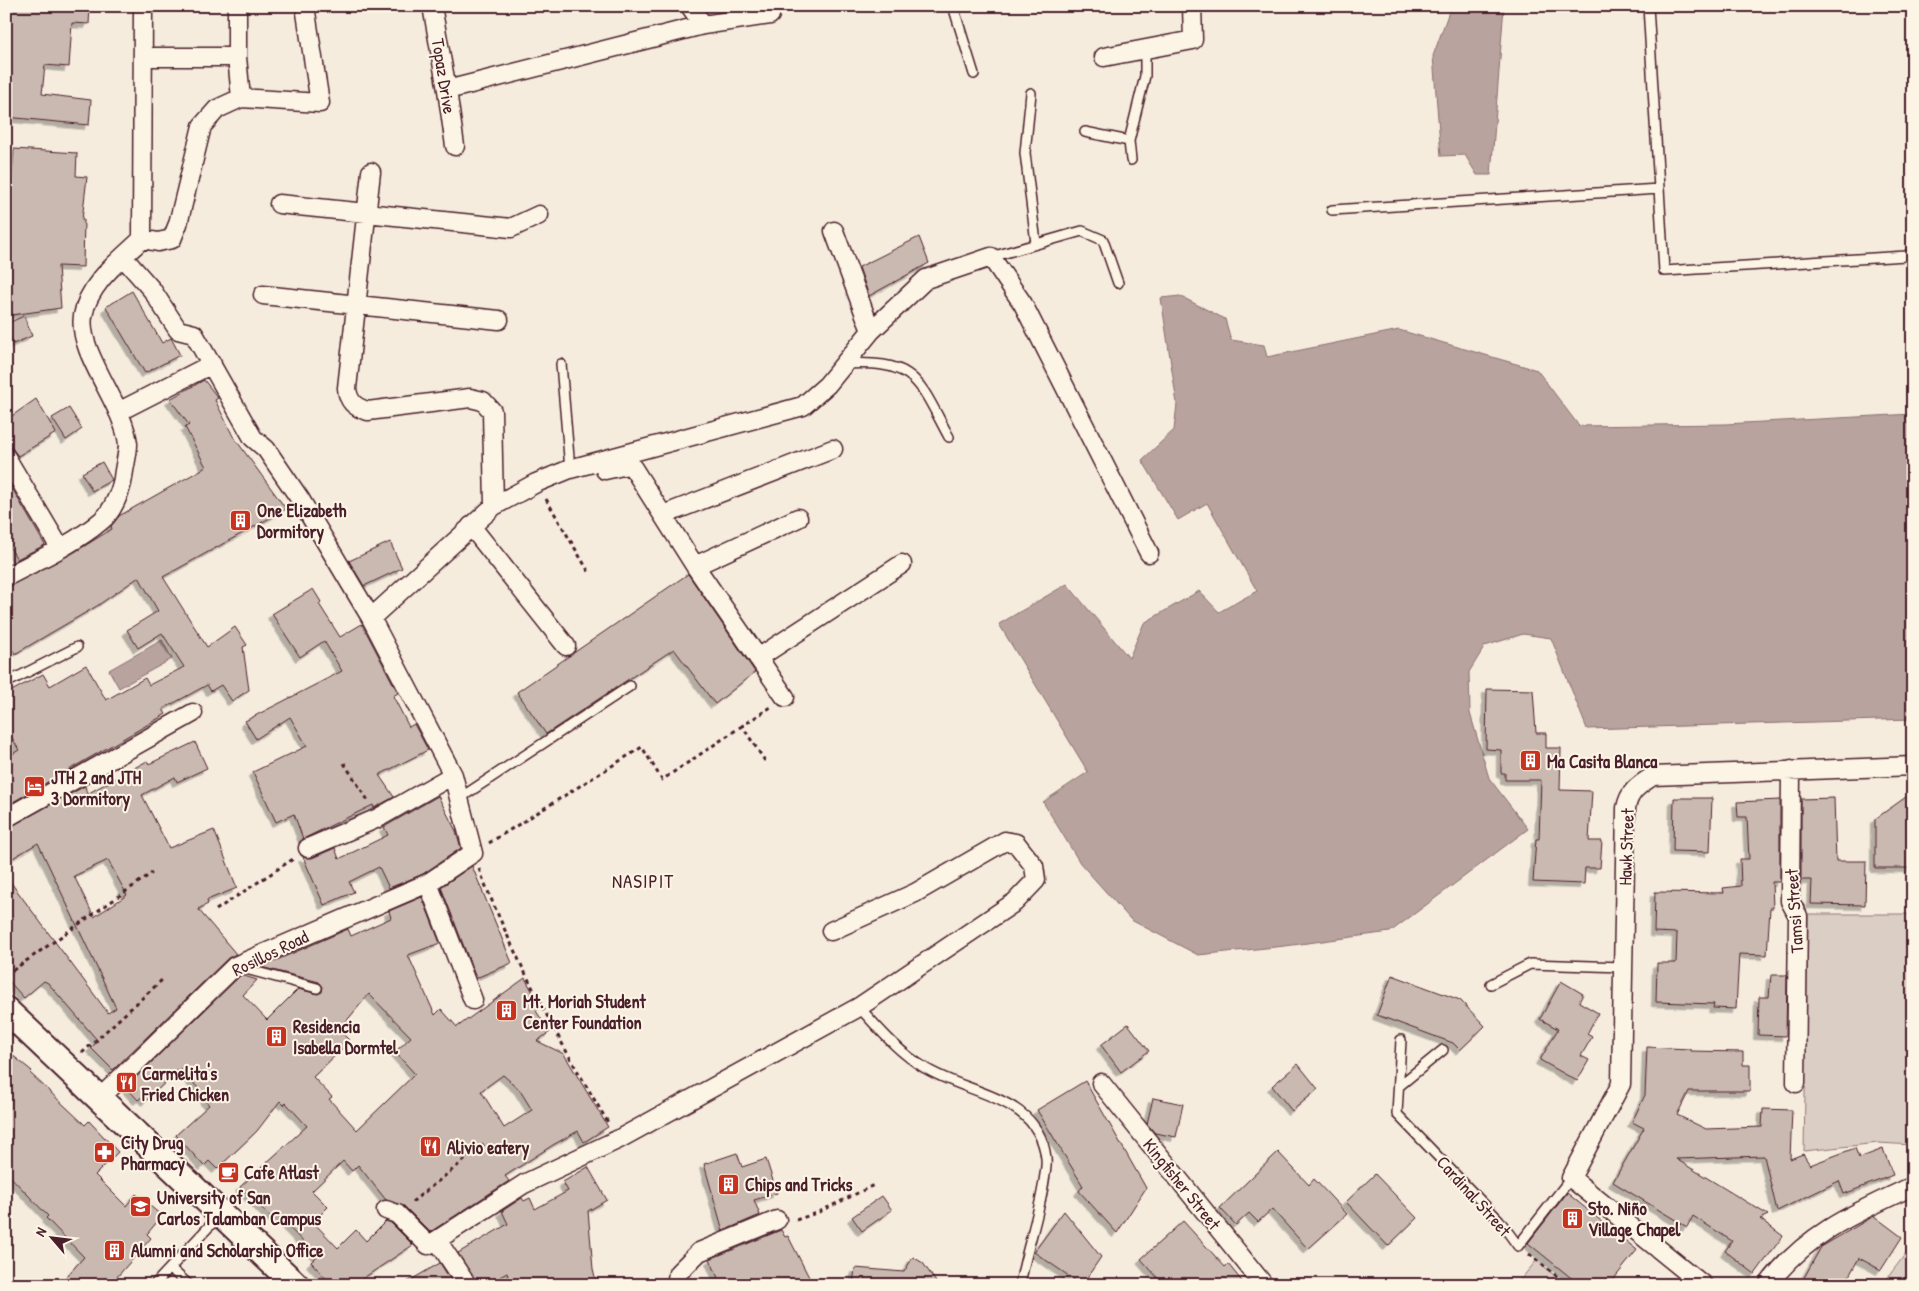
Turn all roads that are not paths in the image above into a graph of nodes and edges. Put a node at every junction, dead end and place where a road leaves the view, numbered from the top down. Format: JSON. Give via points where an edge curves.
{"nodes":[{"id":1,"x":143,"y":6,"type":"edge"},
{"id":2,"x":237,"y":6,"type":"edge"},
{"id":3,"x":305,"y":6,"type":"edge"},
{"id":4,"x":432,"y":6,"type":"edge"},
{"id":5,"x":690,"y":6,"type":"edge"},
{"id":6,"x":953,"y":6,"type":"edge"},
{"id":7,"x":1192,"y":6,"type":"edge"},
{"id":8,"x":1648,"y":6,"type":"edge"},
{"id":9,"x":770,"y":14,"type":"dead end"},
{"id":10,"x":703,"y":25,"type":"junction"},
{"id":11,"x":1145,"y":48,"type":"junction"},
{"id":12,"x":143,"y":57,"type":"junction"},
{"id":13,"x":237,"y":57,"type":"junction"},
{"id":14,"x":1104,"y":57,"type":"dead end"},
{"id":15,"x":974,"y":74,"type":"dead end"},
{"id":16,"x":448,"y":90,"type":"junction"},
{"id":17,"x":1031,"y":93,"type":"dead end"},
{"id":18,"x":241,"y":98,"type":"junction"},
{"id":19,"x":1085,"y":132,"type":"dead end"},
{"id":20,"x":1129,"y":141,"type":"junction"},
{"id":21,"x":455,"y":146,"type":"dead end"},
{"id":22,"x":1131,"y":160,"type":"dead end"},
{"id":23,"x":371,"y":172,"type":"dead end"},
{"id":24,"x":1659,"y":188,"type":"junction"},
{"id":25,"x":279,"y":204,"type":"dead end"},
{"id":26,"x":1332,"y":210,"type":"dead end"},
{"id":27,"x":366,"y":212,"type":"junction"},
{"id":28,"x":539,"y":215,"type":"dead end"},
{"id":29,"x":834,"y":231,"type":"dead end"},
{"id":30,"x":142,"y":239,"type":"junction"},
{"id":31,"x":1036,"y":244,"type":"junction"},
{"id":32,"x":1913,"y":252,"type":"edge"},
{"id":33,"x":123,"y":257,"type":"junction"},
{"id":34,"x":991,"y":257,"type":"junction"},
{"id":35,"x":1118,"y":283,"type":"dead end"},
{"id":36,"x":263,"y":295,"type":"dead end"},
{"id":37,"x":356,"y":306,"type":"junction"},
{"id":38,"x":499,"y":320,"type":"dead end"},
{"id":39,"x":871,"y":331,"type":"junction"},
{"id":40,"x":212,"y":364,"type":"junction"},
{"id":41,"x":561,"y":364,"type":"dead end"},
{"id":42,"x":842,"y":364,"type":"junction"},
{"id":43,"x":118,"y":412,"type":"junction"},
{"id":44,"x":949,"y":437,"type":"dead end"},
{"id":45,"x":833,"y":448,"type":"dead end"},
{"id":46,"x":6,"y":457,"type":"edge"},
{"id":47,"x":570,"y":469,"type":"junction"},
{"id":48,"x":544,"y":480,"type":"junction"},
{"id":49,"x":494,"y":506,"type":"junction"},
{"id":50,"x":663,"y":515,"type":"junction"},
{"id":51,"x":798,"y":518,"type":"dead end"},
{"id":52,"x":472,"y":526,"type":"junction"},
{"id":53,"x":60,"y":548,"type":"junction"},
{"id":54,"x":1149,"y":553,"type":"dead end"},
{"id":55,"x":902,"y":564,"type":"dead end"},
{"id":56,"x":695,"y":566,"type":"junction"},
{"id":57,"x":6,"y":577,"type":"edge"},
{"id":58,"x":371,"y":618,"type":"junction"},
{"id":59,"x":566,"y":646,"type":"dead end"},
{"id":60,"x":77,"y":647,"type":"dead end"},
{"id":61,"x":758,"y":658,"type":"junction"},
{"id":62,"x":6,"y":684,"type":"edge"},
{"id":63,"x":630,"y":686,"type":"dead end"},
{"id":64,"x":785,"y":697,"type":"road end"},
{"id":65,"x":193,"y":713,"type":"dead end"},
{"id":66,"x":1913,"y":766,"type":"edge"},
{"id":67,"x":1791,"y":770,"type":"junction"},
{"id":68,"x":453,"y":775,"type":"junction"},
{"id":69,"x":460,"y":798,"type":"junction"},
{"id":70,"x":6,"y":818,"type":"edge"},
{"id":71,"x":308,"y":848,"type":"road end"},
{"id":72,"x":428,"y":884,"type":"junction"},
{"id":73,"x":831,"y":931,"type":"dead end"},
{"id":74,"x":235,"y":966,"type":"junction"},
{"id":75,"x":1623,"y":968,"type":"junction"},
{"id":76,"x":1491,"y":984,"type":"dead end"},
{"id":77,"x":317,"y":988,"type":"dead end"},
{"id":78,"x":473,"y":1000,"type":"dead end"},
{"id":79,"x":858,"y":1006,"type":"junction"},
{"id":80,"x":6,"y":1010,"type":"edge"},
{"id":81,"x":1401,"y":1040,"type":"dead end"},
{"id":82,"x":1444,"y":1050,"type":"dead end"},
{"id":83,"x":1101,"y":1083,"type":"dead end"},
{"id":84,"x":1796,"y":1083,"type":"dead end"},
{"id":85,"x":1399,"y":1086,"type":"junction"},
{"id":86,"x":99,"y":1099,"type":"junction"},
{"id":87,"x":1572,"y":1178,"type":"junction"},
{"id":88,"x":1913,"y":1186,"type":"edge"},
{"id":89,"x":392,"y":1212,"type":"road end"},
{"id":90,"x":221,"y":1214,"type":"junction"},
{"id":91,"x":777,"y":1220,"type":"road end"},
{"id":92,"x":437,"y":1240,"type":"junction"},
{"id":93,"x":170,"y":1268,"type":"junction"},
{"id":94,"x":154,"y":1285,"type":"edge"},
{"id":95,"x":189,"y":1285,"type":"edge"},
{"id":96,"x":296,"y":1285,"type":"edge"},
{"id":97,"x":467,"y":1285,"type":"edge"},
{"id":98,"x":676,"y":1285,"type":"edge"},
{"id":99,"x":1020,"y":1285,"type":"edge"},
{"id":100,"x":1264,"y":1285,"type":"edge"},
{"id":101,"x":1703,"y":1285,"type":"edge"},
{"id":102,"x":1768,"y":1285,"type":"edge"}],
"edges":[{"from":1,"to":12,"type":"street"},
{"from":2,"to":13,"type":"street"},
{"from":3,"to":18,"type":"street","via":[[320,103]]},
{"from":4,"to":16,"type":"street","name":"Topaz Drive"},
{"from":5,"to":10,"type":"street"},
{"from":6,"to":15,"type":"lane"},
{"from":7,"to":11,"type":"street","via":[[1193,40]]},
{"from":8,"to":24,"type":"lane"},
{"from":9,"to":10,"type":"street"},
{"from":10,"to":16,"type":"street"},
{"from":11,"to":14,"type":"street"},
{"from":11,"to":20,"type":"lane","via":[[1145,76]]},
{"from":12,"to":13,"type":"street"},
{"from":12,"to":30,"type":"street"},
{"from":13,"to":18,"type":"street"},
{"from":16,"to":21,"type":"street","name":"Topaz Drive"},
{"from":17,"to":31,"type":"lane","via":[[1025,153]]},
{"from":18,"to":30,"type":"street","via":[[217,108],[202,126],[172,239],[158,242]]},
{"from":19,"to":20,"type":"lane"},
{"from":20,"to":22,"type":"lane"},
{"from":23,"to":27,"type":"street"},
{"from":24,"to":26,"type":"lane"},
{"from":24,"to":32,"type":"lane","via":[[1664,271],[1906,256]]},
{"from":25,"to":27,"type":"street"},
{"from":27,"to":28,"type":"street","via":[[511,228]]},
{"from":27,"to":37,"type":"street"},
{"from":29,"to":39,"type":"street"},
{"from":30,"to":33,"type":"street"},
{"from":31,"to":34,"type":"lane"},
{"from":31,"to":35,"type":"lane","via":[[1082,231],[1103,240]]},
{"from":33,"to":40,"type":"street","via":[[152,290],[178,330],[194,334]]},
{"from":33,"to":43,"type":"street","via":[[101,279],[83,316],[84,337]]},
{"from":34,"to":39,"type":"street","via":[[926,279]]},
{"from":34,"to":54,"type":"street","via":[[1027,311]]},
{"from":36,"to":37,"type":"street"},
{"from":37,"to":38,"type":"street"},
{"from":37,"to":49,"type":"street","via":[[348,396],[361,409],[368,410],[470,398],[483,401],[492,411]]},
{"from":39,"to":42,"type":"street"},
{"from":40,"to":43,"type":"street"},
{"from":40,"to":58,"type":"street","via":[[253,438],[266,449],[300,499]]},
{"from":41,"to":47,"type":"lane"},
{"from":42,"to":44,"type":"lane","via":[[902,369],[918,381]]},
{"from":42,"to":47,"type":"street","via":[[828,385],[803,406]]},
{"from":43,"to":53,"type":"street","via":[[128,444],[121,488],[103,520]]},
{"from":45,"to":50,"type":"street"},
{"from":46,"to":53,"type":"street"},
{"from":47,"to":48,"type":"street"},
{"from":48,"to":49,"type":"street"},
{"from":48,"to":50,"type":"street","via":[[570,479],[627,465]]},
{"from":49,"to":52,"type":"street"},
{"from":50,"to":56,"type":"street"},
{"from":51,"to":56,"type":"street"},
{"from":52,"to":58,"type":"street"},
{"from":52,"to":59,"type":"street"},
{"from":53,"to":57,"type":"street"},
{"from":55,"to":61,"type":"street"},
{"from":56,"to":61,"type":"street"},
{"from":58,"to":68,"type":"street"},
{"from":60,"to":62,"type":"lane"},
{"from":61,"to":64,"type":"street"},
{"from":63,"to":69,"type":"lane"},
{"from":65,"to":70,"type":"street"},
{"from":66,"to":67,"type":"street","name":"Hawk Street"},
{"from":67,"to":75,"type":"street","name":"Hawk Street","via":[[1653,776],[1639,784],[1628,797],[1626,808]]},
{"from":67,"to":84,"type":"street","name":"Tamsi Street","via":[[1790,901],[1798,916]]},
{"from":68,"to":69,"type":"street"},
{"from":68,"to":71,"type":"street","via":[[378,818],[332,830]]},
{"from":69,"to":72,"type":"street","name":"Rosillos Road","via":[[473,853]]},
{"from":72,"to":74,"type":"street","name":"Rosillos Road"},
{"from":72,"to":78,"type":"street"},
{"from":73,"to":79,"type":"street","via":[[915,893],[1006,842],[1016,843],[1034,866],[1036,880],[1015,902]]},
{"from":74,"to":77,"type":"lane"},
{"from":74,"to":86,"type":"street","name":"Rosillos Road"},
{"from":75,"to":76,"type":"lane","via":[[1530,964]]},
{"from":75,"to":87,"type":"street","name":"Hawk Street","via":[[1621,1084]]},
{"from":79,"to":92,"type":"street","via":[[619,1139],[524,1184]]},
{"from":79,"to":99,"type":"lane","via":[[894,1046],[925,1068],[1022,1112],[1040,1131],[1046,1160],[1041,1201]]},
{"from":80,"to":86,"type":"main road"},
{"from":81,"to":85,"type":"lane"},
{"from":82,"to":85,"type":"lane"},
{"from":83,"to":100,"type":"street","name":"Kingfisher Street"},
{"from":85,"to":87,"type":"lane","name":"Cardinal Street","via":[[1397,1114],[1499,1220],[1518,1246]]},
{"from":86,"to":90,"type":"main road"},
{"from":87,"to":101,"type":"street"},
{"from":88,"to":102,"type":"street","via":[[1843,1219],[1812,1239]]},
{"from":89,"to":92,"type":"street","via":[[428,1245]]},
{"from":90,"to":93,"type":"lane"},
{"from":90,"to":96,"type":"main road"},
{"from":91,"to":98,"type":"street","via":[[699,1252],[678,1273]]},
{"from":92,"to":97,"type":"street"},
{"from":93,"to":94,"type":"lane"},
{"from":93,"to":95,"type":"lane"}]}
